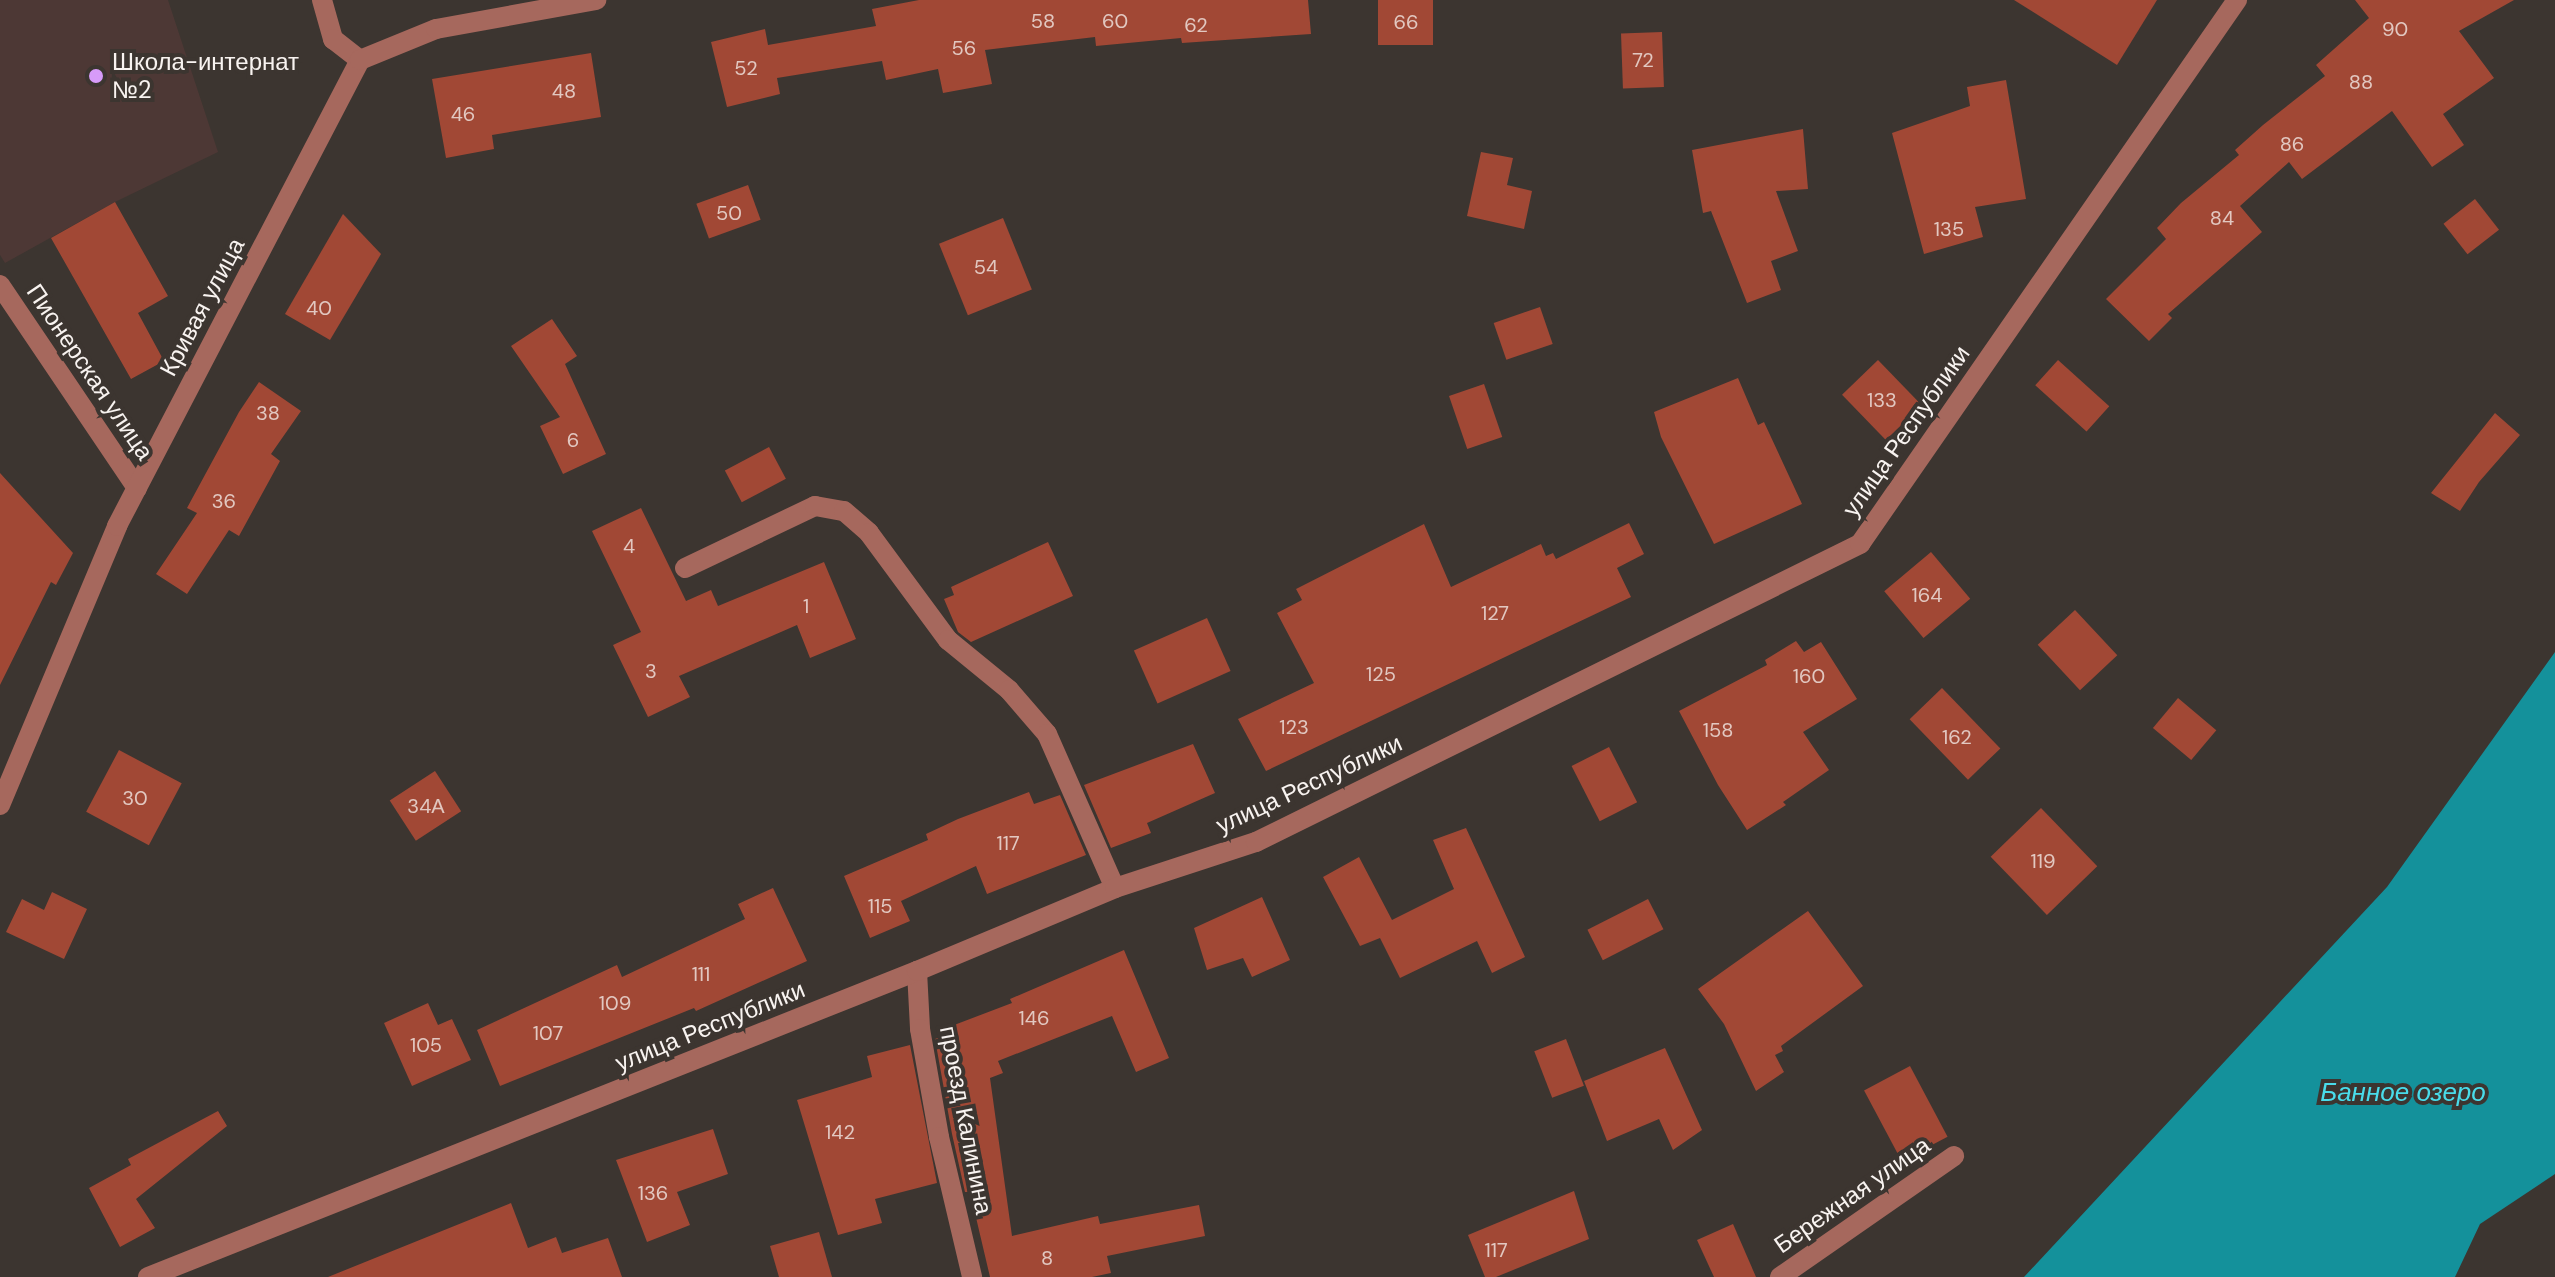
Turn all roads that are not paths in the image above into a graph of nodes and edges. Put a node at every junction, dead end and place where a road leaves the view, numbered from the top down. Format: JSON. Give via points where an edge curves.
{"nodes":[{"id":1,"x":322,"y":0,"type":"edge"},
{"id":2,"x":596,"y":0,"type":"edge"},
{"id":3,"x":2237,"y":0,"type":"edge"},
{"id":4,"x":360,"y":60,"type":"junction"},
{"id":5,"x":0,"y":285,"type":"edge"},
{"id":6,"x":137,"y":488,"type":"junction"},
{"id":7,"x":685,"y":568,"type":"dead end"},
{"id":8,"x":0,"y":805,"type":"edge"},
{"id":9,"x":1115,"y":888,"type":"junction"},
{"id":10,"x":917,"y":971,"type":"junction"},
{"id":11,"x":1954,"y":1156,"type":"dead end"},
{"id":12,"x":148,"y":1277,"type":"edge"},
{"id":13,"x":972,"y":1277,"type":"edge"},
{"id":14,"x":1780,"y":1277,"type":"edge"}],
"edges":[{"from":1,"to":4,"type":"street","via":[[333,39]]},
{"from":2,"to":4,"type":"street","via":[[436,29]]},
{"from":3,"to":9,"type":"street","name":"улица Республики","via":[[1860,544],[1256,842]]},
{"from":4,"to":6,"type":"street","name":"Кривая улица"},
{"from":5,"to":6,"type":"street","name":"Пионерская улица"},
{"from":6,"to":8,"type":"street","name":"Кривая улица"},
{"from":7,"to":9,"type":"street","via":[[815,506],[844,511],[869,533],[948,640],[1009,690],[1047,734]]},
{"from":9,"to":10,"type":"street","name":"улица Республики"},
{"from":10,"to":12,"type":"street","name":"улица Республики"},
{"from":10,"to":13,"type":"street","name":"проезд Калинина","via":[[920,1029],[939,1137]]},
{"from":11,"to":14,"type":"street","name":"Бережная улица"}]}
